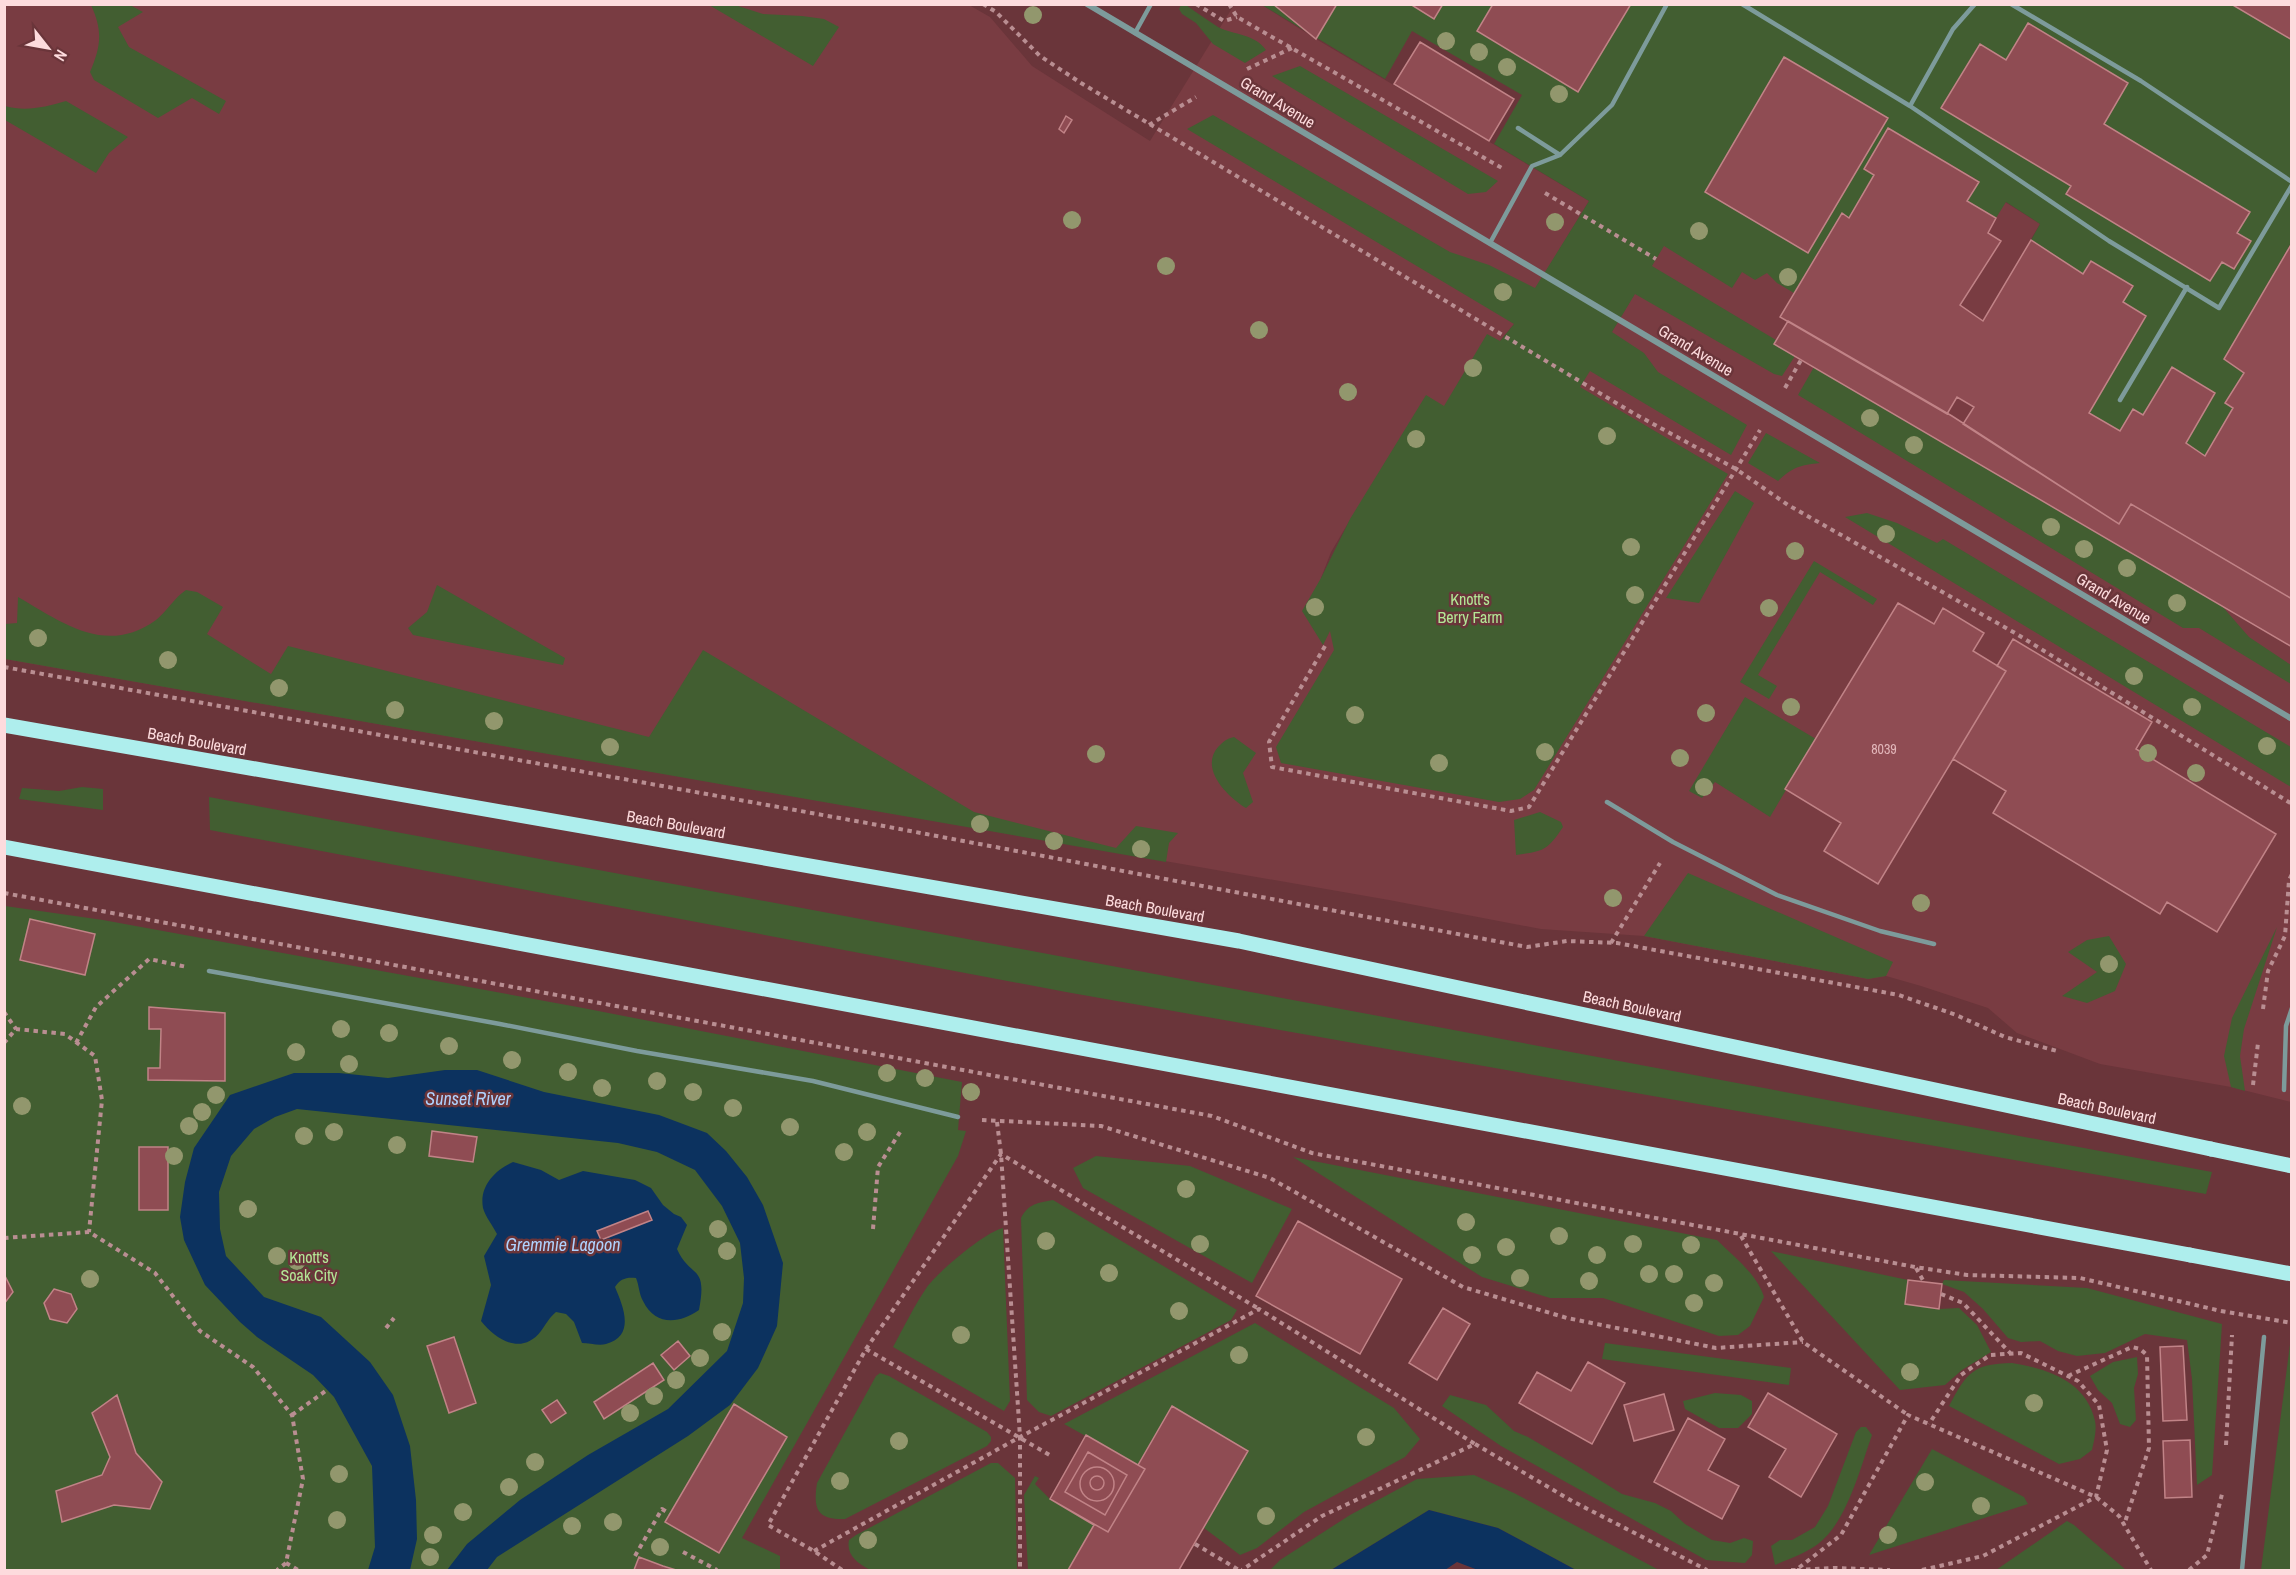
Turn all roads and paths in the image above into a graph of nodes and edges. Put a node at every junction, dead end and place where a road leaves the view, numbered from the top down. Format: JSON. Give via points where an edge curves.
{"nodes":[{"id":1,"x":983,"y":4,"type":"edge"},
{"id":2,"x":1087,"y":4,"type":"edge"},
{"id":3,"x":1151,"y":4,"type":"edge"},
{"id":4,"x":1196,"y":4,"type":"edge"},
{"id":5,"x":1229,"y":4,"type":"edge"},
{"id":6,"x":1667,"y":4,"type":"edge"},
{"id":7,"x":1742,"y":4,"type":"edge"},
{"id":8,"x":1975,"y":4,"type":"edge"},
{"id":9,"x":2011,"y":4,"type":"edge"},
{"id":10,"x":1237,"y":17,"type":"junction"},
{"id":11,"x":1135,"y":33,"type":"junction"},
{"id":12,"x":1910,"y":106,"type":"junction"},
{"id":13,"x":1518,"y":128,"type":"dead end"},
{"id":14,"x":1560,"y":155,"type":"junction"},
{"id":15,"x":1525,"y":181,"type":"junction"},
{"id":16,"x":2292,"y":183,"type":"edge"},
{"id":17,"x":1490,"y":243,"type":"junction"},
{"id":18,"x":1656,"y":259,"type":"dead end"},
{"id":19,"x":2187,"y":287,"type":"junction"},
{"id":20,"x":2120,"y":400,"type":"dead end"},
{"id":21,"x":1736,"y":469,"type":"junction"},
{"id":22,"x":1325,"y":646,"type":"dead end"},
{"id":23,"x":4,"y":667,"type":"edge"},
{"id":24,"x":2292,"y":719,"type":"edge"},
{"id":25,"x":4,"y":725,"type":"edge"},
{"id":26,"x":1607,"y":802,"type":"dead end"},
{"id":27,"x":2292,"y":804,"type":"edge"},
{"id":28,"x":1673,"y":842,"type":"junction"},
{"id":29,"x":4,"y":847,"type":"edge"},
{"id":30,"x":2292,"y":874,"type":"edge"},
{"id":31,"x":4,"y":893,"type":"edge"},
{"id":32,"x":1611,"y":943,"type":"junction"},
{"id":33,"x":1934,"y":944,"type":"dead end"},
{"id":34,"x":209,"y":971,"type":"joint"},
{"id":35,"x":2292,"y":1008,"type":"edge"},
{"id":36,"x":4,"y":1012,"type":"edge"},
{"id":37,"x":2262,"y":1016,"type":"dead end"},
{"id":38,"x":16,"y":1029,"type":"junction"},
{"id":39,"x":2259,"y":1039,"type":"dead end"},
{"id":40,"x":76,"y":1042,"type":"junction"},
{"id":41,"x":4,"y":1044,"type":"edge"},
{"id":42,"x":2057,"y":1051,"type":"dead end"},
{"id":43,"x":2253,"y":1085,"type":"dead end"},
{"id":44,"x":2284,"y":1090,"type":"dead end"},
{"id":45,"x":914,"y":1107,"type":"junction"},
{"id":46,"x":958,"y":1117,"type":"joint"},
{"id":47,"x":997,"y":1122,"type":"junction"},
{"id":48,"x":1001,"y":1154,"type":"junction"},
{"id":49,"x":2292,"y":1166,"type":"edge"},
{"id":50,"x":873,"y":1229,"type":"dead end"},
{"id":51,"x":89,"y":1232,"type":"junction"},
{"id":52,"x":1741,"y":1235,"type":"junction"},
{"id":53,"x":4,"y":1239,"type":"edge"},
{"id":54,"x":1916,"y":1267,"type":"junction"},
{"id":55,"x":2292,"y":1274,"type":"edge"},
{"id":56,"x":1924,"y":1282,"type":"dead end"},
{"id":57,"x":1941,"y":1294,"type":"dead end"},
{"id":58,"x":1259,"y":1309,"type":"junction"},
{"id":59,"x":394,"y":1318,"type":"dead end"},
{"id":60,"x":2292,"y":1323,"type":"edge"},
{"id":61,"x":386,"y":1329,"type":"dead end"},
{"id":62,"x":2232,"y":1335,"type":"dead end"},
{"id":63,"x":2264,"y":1337,"type":"dead end"},
{"id":64,"x":1803,"y":1342,"type":"junction"},
{"id":65,"x":866,"y":1349,"type":"junction"},
{"id":66,"x":2011,"y":1354,"type":"junction"},
{"id":67,"x":2067,"y":1376,"type":"junction"},
{"id":68,"x":327,"y":1390,"type":"dead end"},
{"id":69,"x":292,"y":1415,"type":"junction"},
{"id":70,"x":1908,"y":1415,"type":"junction"},
{"id":71,"x":1929,"y":1424,"type":"junction"},
{"id":72,"x":1020,"y":1437,"type":"junction"},
{"id":73,"x":1475,"y":1444,"type":"junction"},
{"id":74,"x":2226,"y":1450,"type":"dead end"},
{"id":75,"x":1053,"y":1457,"type":"dead end"},
{"id":76,"x":2224,"y":1484,"type":"dead end"},
{"id":77,"x":2096,"y":1497,"type":"junction"},
{"id":78,"x":670,"y":1514,"type":"dead end"},
{"id":79,"x":2124,"y":1525,"type":"junction"},
{"id":80,"x":1194,"y":1544,"type":"dead end"},
{"id":81,"x":814,"y":1551,"type":"junction"},
{"id":82,"x":682,"y":1552,"type":"dead end"},
{"id":83,"x":635,"y":1556,"type":"dead end"},
{"id":84,"x":286,"y":1563,"type":"junction"},
{"id":85,"x":277,"y":1570,"type":"edge"},
{"id":86,"x":298,"y":1570,"type":"edge"},
{"id":87,"x":717,"y":1570,"type":"edge"},
{"id":88,"x":842,"y":1570,"type":"edge"},
{"id":89,"x":1020,"y":1570,"type":"edge"},
{"id":90,"x":1240,"y":1570,"type":"edge"},
{"id":91,"x":1707,"y":1570,"type":"edge"},
{"id":92,"x":1793,"y":1570,"type":"edge"},
{"id":93,"x":1890,"y":1570,"type":"edge"},
{"id":94,"x":1922,"y":1570,"type":"edge"},
{"id":95,"x":2151,"y":1570,"type":"edge"},
{"id":96,"x":2189,"y":1570,"type":"edge"},
{"id":97,"x":2242,"y":1570,"type":"edge"}],
"edges":[{"from":1,"to":21,"type":"path","via":[[1040,56],[1081,83],[1633,413]]},
{"from":2,"to":11,"type":"street","name":"Grand Avenue"},
{"from":3,"to":11,"type":"lane"},
{"from":4,"to":10,"type":"path","via":[[1224,21]]},
{"from":5,"to":10,"type":"path"},
{"from":6,"to":14,"type":"lane","via":[[1612,105]]},
{"from":7,"to":12,"type":"lane"},
{"from":8,"to":12,"type":"lane","via":[[1953,29]]},
{"from":9,"to":16,"type":"lane","via":[[2141,81]]},
{"from":10,"to":15,"type":"path"},
{"from":11,"to":17,"type":"street","name":"Grand Avenue"},
{"from":12,"to":19,"type":"lane","via":[[2109,241]]},
{"from":13,"to":14,"type":"lane"},
{"from":14,"to":15,"type":"lane","via":[[1533,166]]},
{"from":15,"to":17,"type":"lane"},
{"from":15,"to":18,"type":"path"},
{"from":16,"to":19,"type":"lane","via":[[2219,308]]},
{"from":17,"to":24,"type":"street","name":"Grand Avenue"},
{"from":19,"to":20,"type":"lane"},
{"from":21,"to":22,"type":"path","via":[[1529,807],[1511,811],[1272,767],[1269,742]]},
{"from":21,"to":27,"type":"path","via":[[1788,505],[2015,633]]},
{"from":23,"to":32,"type":"path","via":[[1527,947],[1567,941]]},
{"from":25,"to":49,"type":"main road","name":"Beach Boulevard","bridge":true,"via":[[1239,941]]},
{"from":26,"to":28,"type":"lane"},
{"from":28,"to":32,"type":"path"},
{"from":28,"to":33,"type":"lane","via":[[1777,895],[1880,931]]},
{"from":29,"to":55,"type":"main road","bridge":true},
{"from":30,"to":37,"type":"path","via":[[2285,936],[2268,971]]},
{"from":31,"to":52,"type":"path","via":[[1212,1116],[1311,1153]]},
{"from":32,"to":42,"type":"path","via":[[1899,994],[2005,1037]]},
{"from":34,"to":40,"type":"path","via":[[149,959],[96,1007]]},
{"from":34,"to":45,"type":"lane","via":[[813,1081]]},
{"from":35,"to":44,"type":"lane","via":[[2286,1026]]},
{"from":36,"to":38,"type":"path"},
{"from":38,"to":40,"type":"path","via":[[65,1034]]},
{"from":38,"to":41,"type":"path"},
{"from":39,"to":43,"type":"path"},
{"from":40,"to":51,"type":"path","via":[[95,1056],[102,1100]]},
{"from":45,"to":46,"type":"lane"},
{"from":45,"to":50,"type":"path","via":[[878,1167]]},
{"from":46,"to":47,"type":"path"},
{"from":47,"to":48,"type":"path"},
{"from":47,"to":64,"type":"path","via":[[1101,1126],[1270,1178],[1464,1287],[1567,1318],[1716,1348]]},
{"from":48,"to":58,"type":"path"},
{"from":48,"to":65,"type":"path"},
{"from":48,"to":72,"type":"path"},
{"from":51,"to":53,"type":"path"},
{"from":51,"to":69,"type":"path","via":[[155,1273],[200,1331],[254,1367]]},
{"from":52,"to":54,"type":"path"},
{"from":52,"to":64,"type":"path"},
{"from":54,"to":56,"type":"path"},
{"from":54,"to":60,"type":"path","bridge":true,"via":[[1967,1275],[2080,1278],[2221,1311]]},
{"from":57,"to":66,"type":"path","via":[[1963,1304]]},
{"from":58,"to":72,"type":"path"},
{"from":58,"to":73,"type":"path"},
{"from":59,"to":61,"type":"path"},
{"from":62,"to":74,"type":"path"},
{"from":63,"to":97,"type":"lane"},
{"from":64,"to":70,"type":"path"},
{"from":65,"to":72,"type":"path"},
{"from":65,"to":81,"type":"path","via":[[768,1525]]},
{"from":66,"to":67,"type":"path","via":[[2021,1353]]},
{"from":66,"to":71,"type":"path","via":[[1990,1355],[1961,1375]]},
{"from":67,"to":77,"type":"path","via":[[2078,1381],[2098,1405],[2107,1450]]},
{"from":67,"to":79,"type":"path","via":[[2132,1347],[2146,1355],[2149,1449]]},
{"from":68,"to":69,"type":"path"},
{"from":69,"to":84,"type":"path","via":[[303,1479]]},
{"from":70,"to":71,"type":"path"},
{"from":70,"to":92,"type":"path","via":[[1840,1535]]},
{"from":71,"to":77,"type":"path"},
{"from":72,"to":75,"type":"path"},
{"from":72,"to":81,"type":"path"},
{"from":72,"to":89,"type":"path"},
{"from":73,"to":90,"type":"path","via":[[1322,1515]]},
{"from":73,"to":91,"type":"path","via":[[1572,1501]]},
{"from":76,"to":96,"type":"path","via":[[2207,1555]]},
{"from":77,"to":79,"type":"path"},
{"from":77,"to":94,"type":"path","via":[[1983,1556]]},
{"from":78,"to":83,"type":"path","via":[[662,1509]]},
{"from":79,"to":95,"type":"path"},
{"from":80,"to":90,"type":"path"},
{"from":81,"to":88,"type":"path"},
{"from":82,"to":87,"type":"path"},
{"from":84,"to":85,"type":"path"},
{"from":84,"to":86,"type":"path"},
{"from":92,"to":93,"type":"path"}]}
